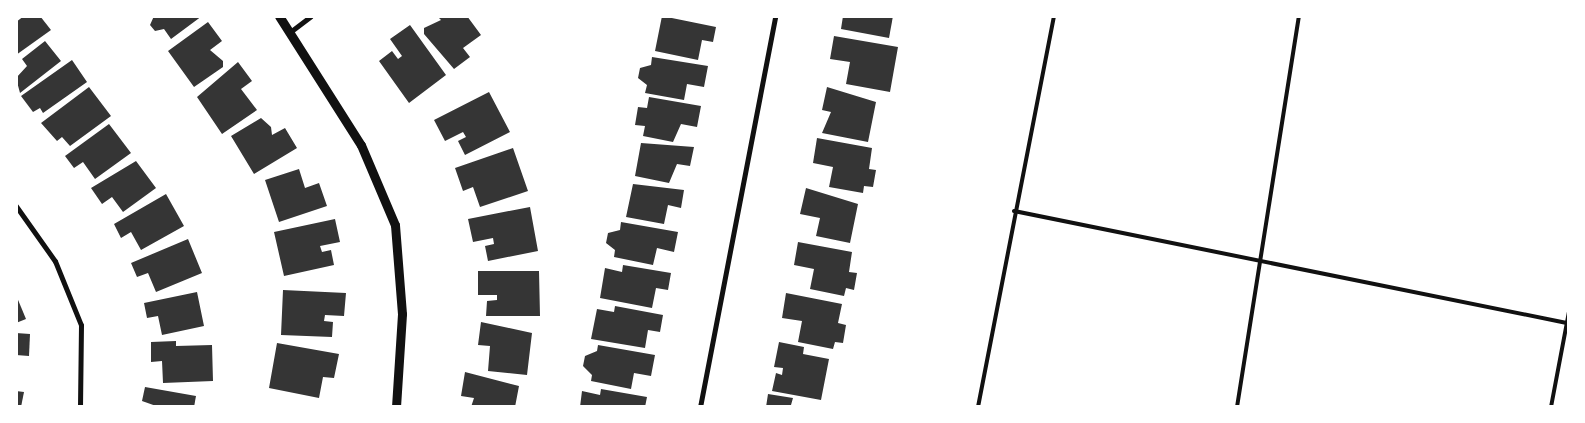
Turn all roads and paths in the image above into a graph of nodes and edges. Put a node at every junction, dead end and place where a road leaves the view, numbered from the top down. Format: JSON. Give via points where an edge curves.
{"nodes":[{"id":1,"x":279,"y":16,"type":"edge"},
{"id":2,"x":311,"y":16,"type":"edge"},
{"id":3,"x":776,"y":16,"type":"edge"},
{"id":4,"x":1054,"y":16,"type":"edge"},
{"id":5,"x":1299,"y":16,"type":"edge"},
{"id":6,"x":290,"y":32,"type":"junction"},
{"id":7,"x":16,"y":206,"type":"edge"},
{"id":8,"x":1014,"y":211,"type":"junction"},
{"id":9,"x":1261,"y":262,"type":"junction"},
{"id":10,"x":1569,"y":312,"type":"edge"},
{"id":11,"x":1567,"y":322,"type":"junction"},
{"id":12,"x":80,"y":407,"type":"edge"},
{"id":13,"x":396,"y":407,"type":"edge"},
{"id":14,"x":700,"y":407,"type":"edge"},
{"id":15,"x":978,"y":407,"type":"edge"},
{"id":16,"x":1237,"y":407,"type":"edge"},
{"id":17,"x":1551,"y":407,"type":"edge"}],
"edges":[{"from":1,"to":6,"type":"street"},
{"from":2,"to":6,"type":"street"},
{"from":3,"to":14,"type":"street"},
{"from":4,"to":8,"type":"lane"},
{"from":5,"to":9,"type":"lane"},
{"from":6,"to":13,"type":"street","via":[[361,144],[395,225],[402,314]]},
{"from":7,"to":12,"type":"street","via":[[55,261],[81,325]]},
{"from":8,"to":9,"type":"lane"},
{"from":8,"to":15,"type":"lane"},
{"from":9,"to":11,"type":"lane"},
{"from":9,"to":16,"type":"lane"},
{"from":10,"to":11,"type":"lane"},
{"from":11,"to":17,"type":"lane"}]}
